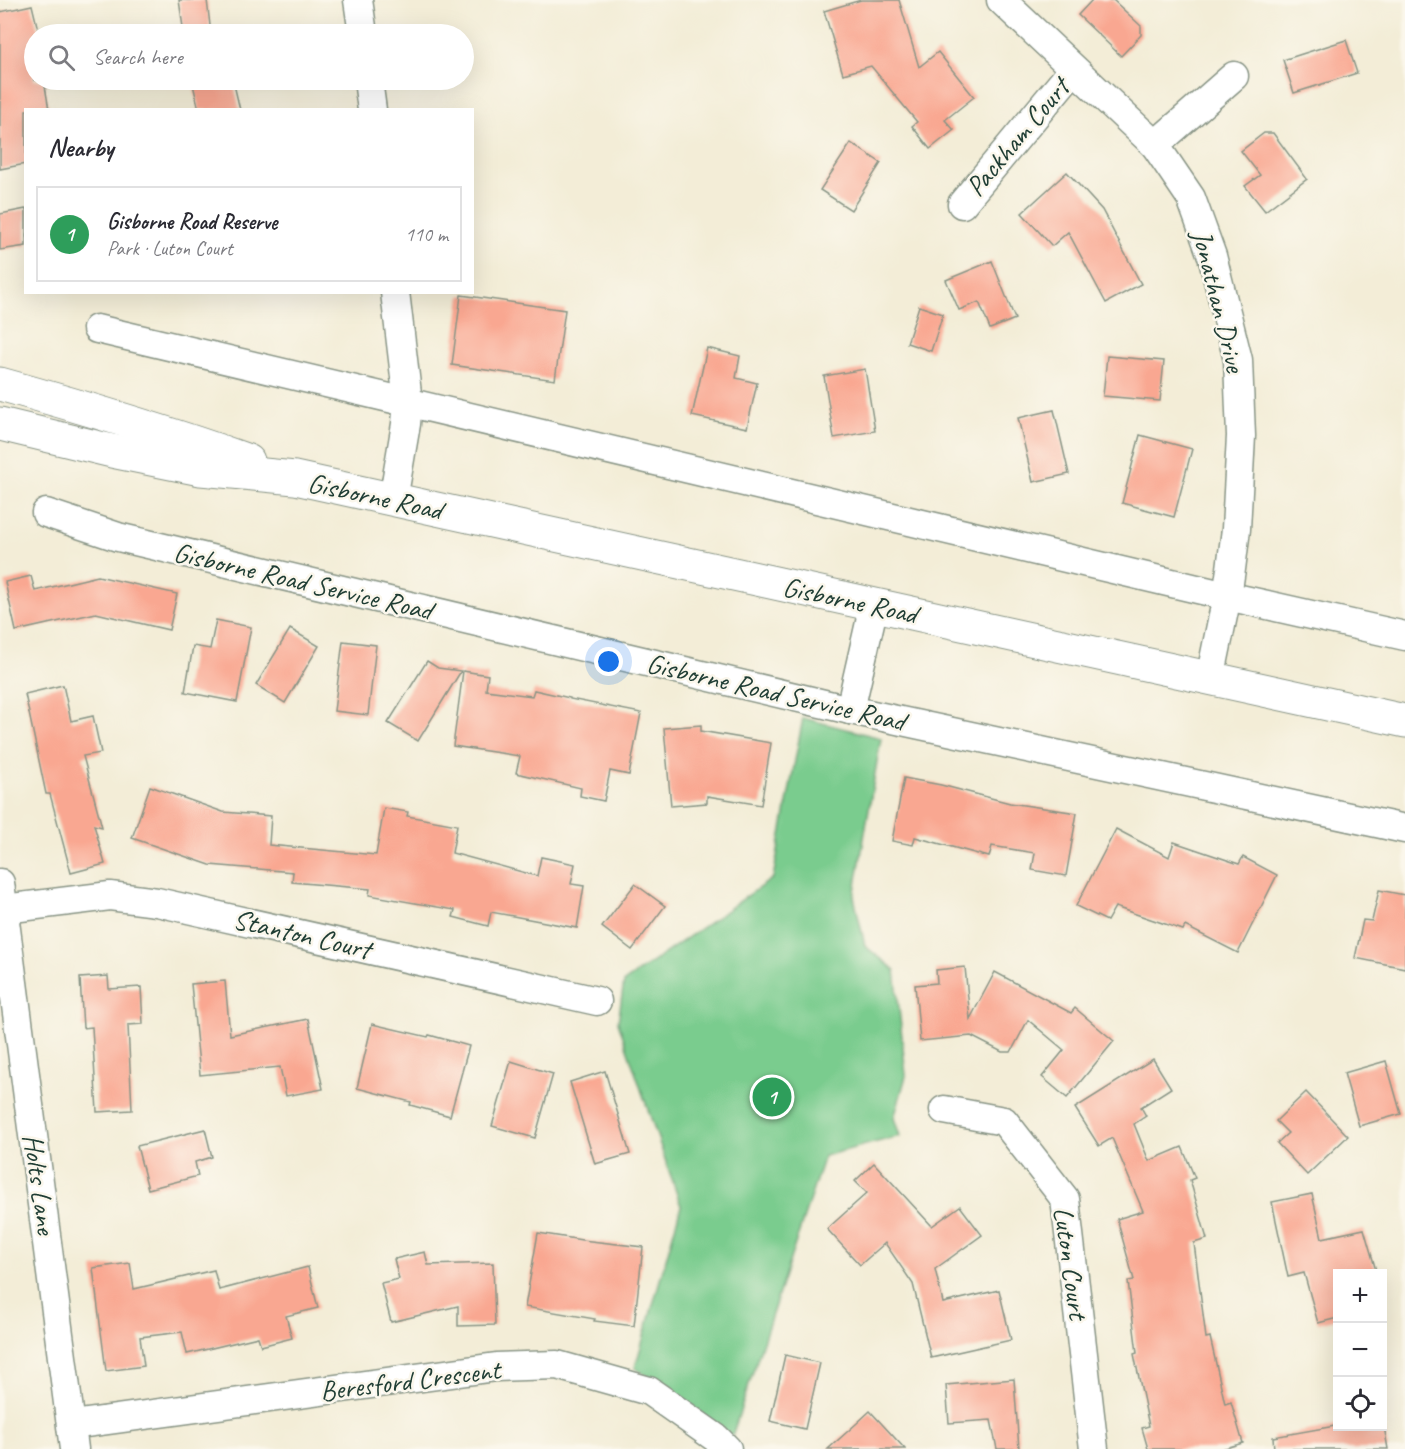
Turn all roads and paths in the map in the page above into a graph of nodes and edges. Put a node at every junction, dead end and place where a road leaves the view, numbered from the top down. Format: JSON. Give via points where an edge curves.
{"nodes":[{"id":1,"x":358,"y":0,"type":"edge"},
{"id":2,"x":1001,"y":0,"type":"edge"},
{"id":3,"x":362,"y":24,"type":"edge"},
{"id":4,"x":1073,"y":70,"type":"junction"},
{"id":5,"x":1234,"y":76,"type":"dead end"},
{"id":6,"x":369,"y":90,"type":"edge"},
{"id":7,"x":372,"y":108,"type":"edge"},
{"id":8,"x":1155,"y":145,"type":"junction"},
{"id":9,"x":962,"y":204,"type":"dead end"},
{"id":10,"x":395,"y":294,"type":"edge"},
{"id":11,"x":97,"y":329,"type":"dead end"},
{"id":12,"x":0,"y":384,"type":"edge"},
{"id":13,"x":408,"y":402,"type":"junction"},
{"id":14,"x":0,"y":424,"type":"edge"},
{"id":15,"x":295,"y":478,"type":"junction"},
{"id":16,"x":393,"y":500,"type":"junction"},
{"id":17,"x":46,"y":513,"type":"dead end"},
{"id":18,"x":1227,"y":596,"type":"junction"},
{"id":19,"x":874,"y":605,"type":"junction"},
{"id":20,"x":1405,"y":636,"type":"edge"},
{"id":21,"x":1210,"y":679,"type":"junction"},
{"id":22,"x":850,"y":710,"type":"junction"},
{"id":23,"x":1405,"y":721,"type":"edge"},
{"id":24,"x":1405,"y":829,"type":"edge"},
{"id":25,"x":2,"y":896,"type":"edge"},
{"id":26,"x":597,"y":1001,"type":"dead end"},
{"id":27,"x":944,"y":1110,"type":"dead end"},
{"id":28,"x":73,"y":1437,"type":"edge"},
{"id":29,"x":727,"y":1449,"type":"edge"},
{"id":30,"x":1094,"y":1449,"type":"edge"}],
"edges":[{"from":1,"to":3,"type":"street"},
{"from":2,"to":4,"type":"street","name":"Jonathan Drive"},
{"from":4,"to":8,"type":"street","name":"Jonathan Drive"},
{"from":4,"to":9,"type":"street","name":"Packham Court"},
{"from":5,"to":8,"type":"street"},
{"from":6,"to":7,"type":"street"},
{"from":8,"to":18,"type":"street","name":"Jonathan Drive","via":[[1191,198],[1212,255],[1238,360],[1241,436],[1236,529]]},
{"from":10,"to":13,"type":"street"},
{"from":11,"to":13,"type":"street"},
{"from":12,"to":15,"type":"main road","name":"Gisborne Road","via":[[205,446]]},
{"from":13,"to":16,"type":"street"},
{"from":13,"to":18,"type":"street"},
{"from":14,"to":15,"type":"main road","name":"Gisborne Road","via":[[201,469]]},
{"from":15,"to":16,"type":"main road","name":"Gisborne Road"},
{"from":16,"to":19,"type":"main road","name":"Gisborne Road"},
{"from":17,"to":22,"type":"street","name":"Gisborne Road Service Road","via":[[130,540]]},
{"from":18,"to":20,"type":"street"},
{"from":18,"to":21,"type":"street","name":"Jonathan Drive"},
{"from":19,"to":21,"type":"main road","name":"Gisborne Road"},
{"from":19,"to":22,"type":"street"},
{"from":21,"to":23,"type":"main road","name":"Gisborne Road"},
{"from":22,"to":24,"type":"street","name":"Gisborne Road Service Road"},
{"from":25,"to":26,"type":"street","name":"Stanton Court","via":[[110,896],[157,902]]},
{"from":25,"to":28,"type":"street","name":"Holts Lane"},
{"from":27,"to":30,"type":"street","name":"Luton Court","via":[[1004,1121],[1065,1199]]},
{"from":28,"to":29,"type":"street","name":"Beresford Crescent","via":[[496,1367],[556,1365],[649,1391]]}]}
